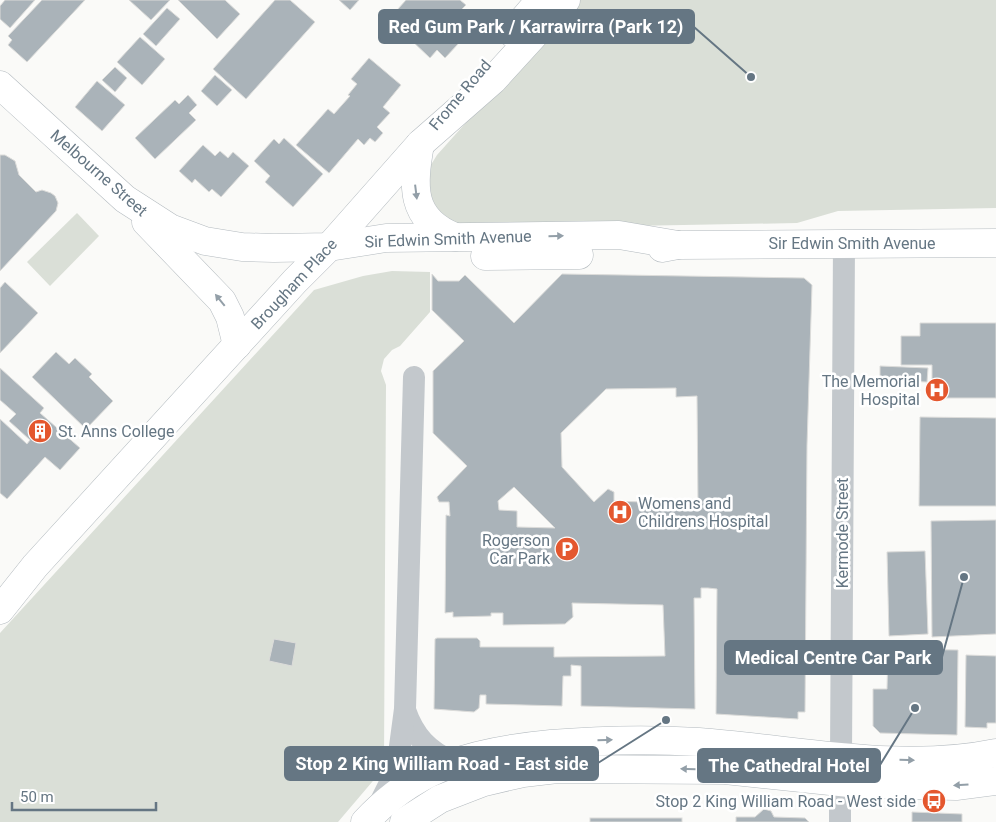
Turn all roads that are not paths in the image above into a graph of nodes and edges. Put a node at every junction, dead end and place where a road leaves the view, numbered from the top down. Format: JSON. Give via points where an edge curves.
{"nodes":[{"id":1,"x":548,"y":2,"type":"edge"},
{"id":2,"x":0,"y":85,"type":"edge"},
{"id":3,"x":420,"y":144,"type":"junction"},
{"id":4,"x":125,"y":199,"type":"junction"},
{"id":5,"x":455,"y":237,"type":"junction"},
{"id":6,"x":996,"y":243,"type":"edge"},
{"id":7,"x":844,"y":244,"type":"junction"},
{"id":8,"x":678,"y":245,"type":"junction"},
{"id":9,"x":329,"y":247,"type":"junction"},
{"id":10,"x":237,"y":345,"type":"junction"},
{"id":11,"x":414,"y":377,"type":"dead end"},
{"id":12,"x":35,"y":566,"type":"junction"},
{"id":13,"x":0,"y":588,"type":"edge"},
{"id":14,"x":0,"y":610,"type":"edge"},
{"id":15,"x":405,"y":709,"type":"junction"},
{"id":16,"x":996,"y":753,"type":"edge"},
{"id":17,"x":453,"y":762,"type":"junction"},
{"id":18,"x":841,"y":770,"type":"junction"},
{"id":19,"x":400,"y":780,"type":"junction"},
{"id":20,"x":996,"y":781,"type":"edge"},
{"id":21,"x":458,"y":791,"type":"junction"},
{"id":22,"x":371,"y":816,"type":"edge"},
{"id":23,"x":404,"y":822,"type":"edge"},
{"id":24,"x":840,"y":822,"type":"edge"}],
"edges":[{"from":1,"to":3,"type":"main road","name":"Brougham Place","via":[[493,80]]},
{"from":2,"to":4,"type":"main road","name":"Melbourne Street"},
{"from":3,"to":5,"type":"main road","one_way":true,"via":[[415,176],[419,206],[437,228]]},
{"from":3,"to":9,"type":"main road","name":"Brougham Place"},
{"from":4,"to":9,"type":"main road","name":"Melbourne Street","via":[[170,228],[205,241],[242,247]]},
{"from":10,"to":4,"type":"main road","one_way":true,"via":[[222,301]]},
{"from":5,"to":8,"type":"main road","name":"Sir Edwin Smith Avenue","one_way":true,"via":[[619,235]]},
{"from":5,"to":9,"type":"main road","name":"Sir Edwin Smith Avenue","via":[[386,238]]},
{"from":6,"to":7,"type":"main road","name":"Sir Edwin Smith Avenue"},
{"from":7,"to":8,"type":"main road","name":"Sir Edwin Smith Avenue"},
{"from":7,"to":18,"type":"street","name":"Kermode Street"},
{"from":8,"to":9,"type":"main road","name":"Sir Edwin Smith Avenue","via":[[620,254],[530,256],[368,256]]},
{"from":9,"to":10,"type":"main road","name":"Brougham Place"},
{"from":10,"to":12,"type":"main road","name":"Brougham Place"},
{"from":11,"to":15,"type":"street"},
{"from":12,"to":13,"type":"main road","name":"Brougham Place"},
{"from":12,"to":14,"type":"main road","name":"Brougham Place"},
{"from":15,"to":17,"type":"street","via":[[412,728],[424,745]]},
{"from":15,"to":19,"type":"street"},
{"from":18,"to":16,"type":"main road","one_way":true},
{"from":17,"to":18,"type":"main road","one_way":true,"via":[[506,748],[606,740],[698,742]]},
{"from":17,"to":19,"type":"main road"},
{"from":20,"to":18,"type":"main road","one_way":true,"via":[[956,786]]},
{"from":18,"to":21,"type":"main road","one_way":true,"via":[[557,769],[501,777]]},
{"from":18,"to":24,"type":"street","name":"Kermode Street"},
{"from":19,"to":21,"type":"main road","via":[[416,796],[428,799]]},
{"from":19,"to":22,"type":"main road"},
{"from":21,"to":23,"type":"main road"}]}
